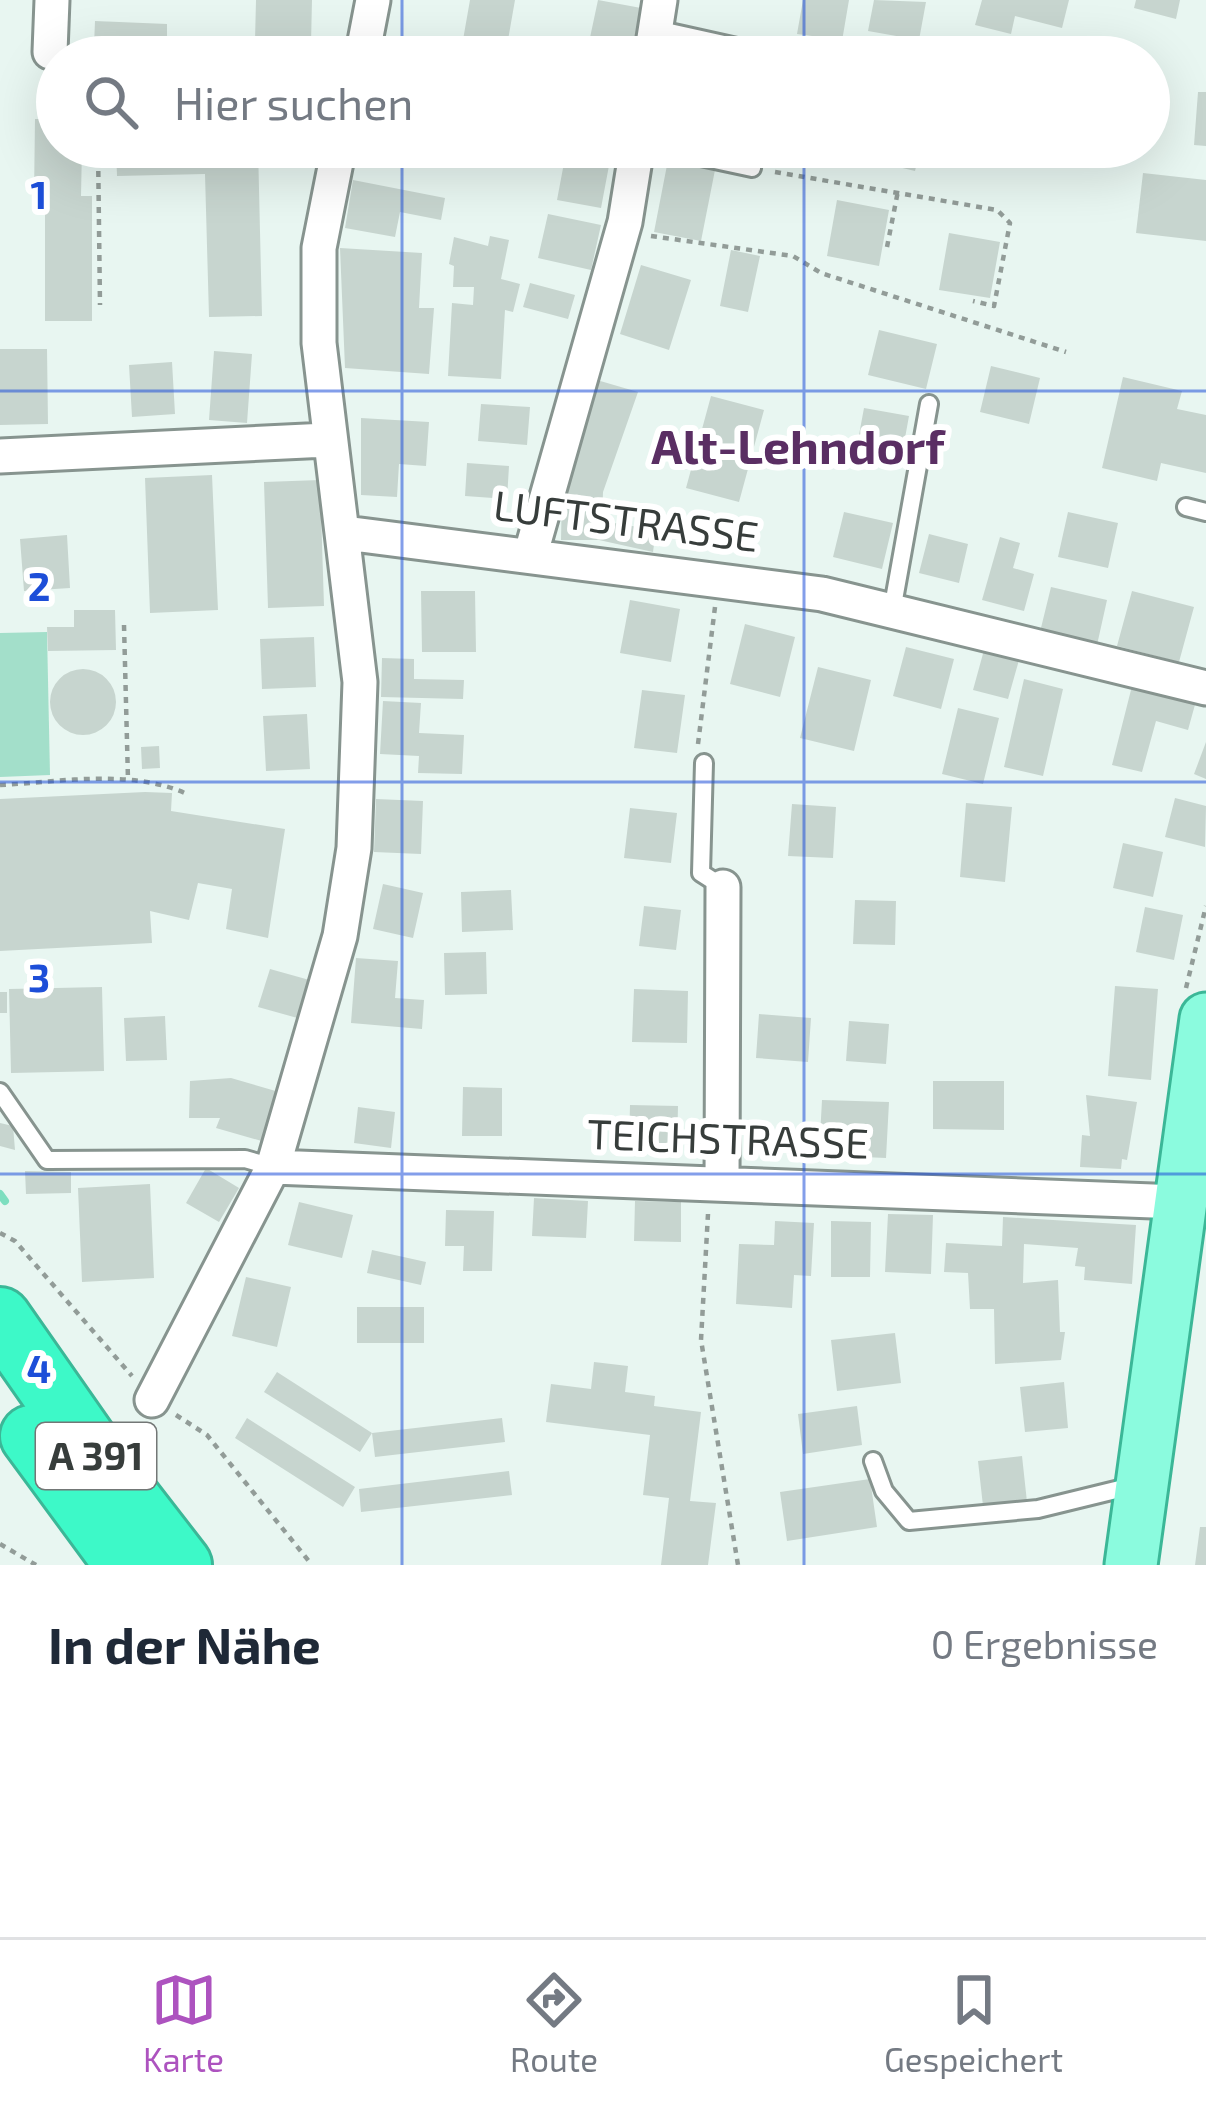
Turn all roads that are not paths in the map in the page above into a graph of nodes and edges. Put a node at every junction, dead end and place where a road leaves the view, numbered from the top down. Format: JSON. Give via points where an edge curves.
{"nodes":[{"id":1,"x":52,"y":0,"type":"edge"},
{"id":2,"x":374,"y":0,"type":"edge"},
{"id":3,"x":656,"y":29,"type":"edge"},
{"id":4,"x":48,"y":36,"type":"edge"},
{"id":5,"x":366,"y":36,"type":"edge"},
{"id":6,"x":688,"y":36,"type":"edge"},
{"id":7,"x":335,"y":168,"type":"edge"},
{"id":8,"x":633,"y":168,"type":"edge"},
{"id":9,"x":929,"y":404,"type":"dead end"},
{"id":10,"x":327,"y":440,"type":"junction"},
{"id":11,"x":0,"y":456,"type":"edge"},
{"id":12,"x":1186,"y":507,"type":"dead end"},
{"id":13,"x":1206,"y":512,"type":"edge"},
{"id":14,"x":345,"y":533,"type":"junction"},
{"id":15,"x":531,"y":553,"type":"junction"},
{"id":16,"x":892,"y":611,"type":"junction"},
{"id":17,"x":1206,"y":688,"type":"edge"},
{"id":18,"x":704,"y":764,"type":"road end"},
{"id":19,"x":723,"y":887,"type":"joint"},
{"id":20,"x":1206,"y":1019,"type":"edge"},
{"id":21,"x":0,"y":1092,"type":"edge"},
{"id":22,"x":273,"y":1167,"type":"junction"},
{"id":23,"x":722,"y":1184,"type":"junction"},
{"id":24,"x":1179,"y":1202,"type":"junction"},
{"id":25,"x":6,"y":1351,"type":"edge"},
{"id":26,"x":152,"y":1400,"type":"dead end"},
{"id":27,"x":873,"y":1461,"type":"dead end"},
{"id":28,"x":1143,"y":1493,"type":"junction"},
{"id":29,"x":126,"y":1565,"type":"edge"},
{"id":30,"x":181,"y":1565,"type":"edge"},
{"id":31,"x":220,"y":1565,"type":"edge"},
{"id":32,"x":1131,"y":1565,"type":"edge"},
{"id":33,"x":1141,"y":1565,"type":"edge"}],
"edges":[{"from":1,"to":4,"type":"street"},
{"from":2,"to":5,"type":"street"},
{"from":3,"to":6,"type":"lane"},
{"from":7,"to":10,"type":"street","via":[[320,248]]},
{"from":8,"to":15,"type":"street"},
{"from":9,"to":16,"type":"lane"},
{"from":10,"to":11,"type":"street"},
{"from":10,"to":14,"type":"street"},
{"from":12,"to":13,"type":"lane"},
{"from":14,"to":15,"type":"street","name":"LUFTSTRASSE"},
{"from":14,"to":22,"type":"street","via":[[360,682],[354,848],[340,936]]},
{"from":15,"to":16,"type":"street","name":"LUFTSTRASSE"},
{"from":16,"to":17,"type":"street","name":"LUFTSTRASSE"},
{"from":18,"to":19,"type":"lane","via":[[701,873]]},
{"from":19,"to":23,"type":"street"},
{"from":20,"to":24,"type":"main road"},
{"from":21,"to":22,"type":"lane","via":[[47,1160],[245,1159]]},
{"from":22,"to":23,"type":"street","name":"TEICHSTRASSE"},
{"from":22,"to":26,"type":"street"},
{"from":23,"to":24,"type":"street","name":"TEICHSTRASSE"},
{"from":24,"to":28,"type":"main road"},
{"from":25,"to":29,"type":"highway","number":"A 391"},
{"from":25,"to":30,"type":"highway","number":"A 391"},
{"from":25,"to":31,"type":"highway","via":[[57,1365]]},
{"from":27,"to":28,"type":"lane","via":[[884,1491],[909,1521]]},
{"from":28,"to":32,"type":"main road"},
{"from":28,"to":33,"type":"main road"}]}
